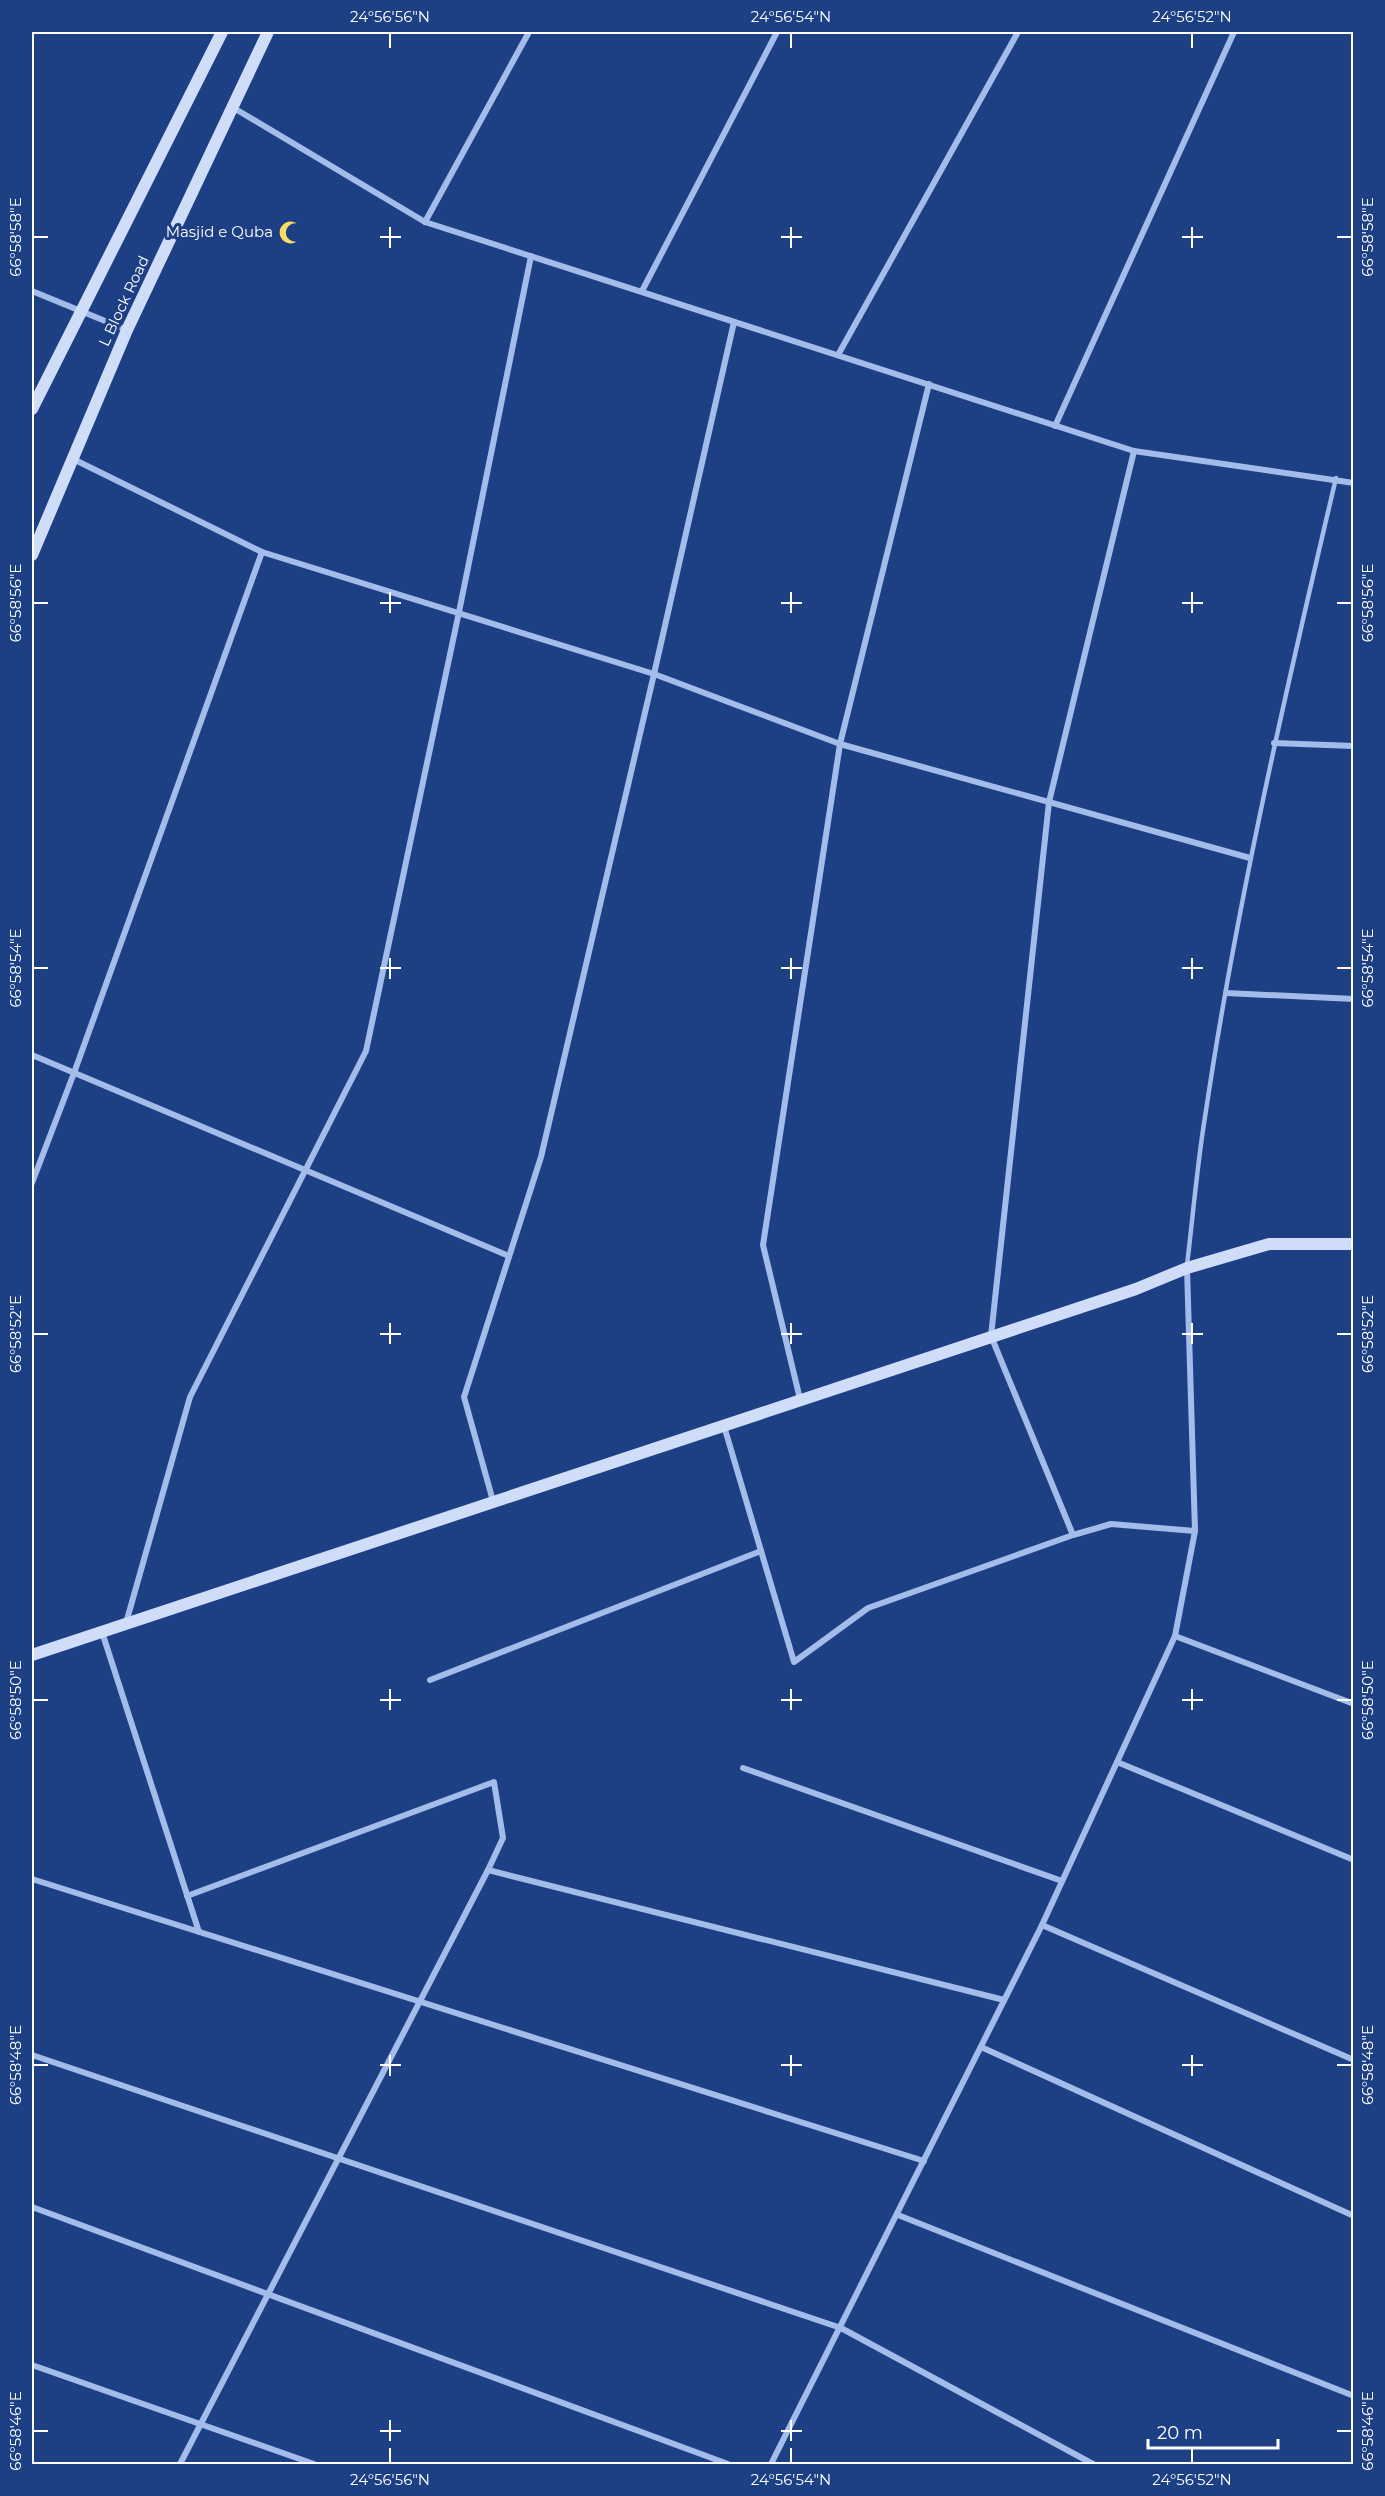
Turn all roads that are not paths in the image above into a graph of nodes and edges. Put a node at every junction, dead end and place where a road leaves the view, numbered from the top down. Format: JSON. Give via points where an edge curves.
{"nodes":[{"id":1,"x":222,"y":32,"type":"edge"},
{"id":2,"x":268,"y":32,"type":"edge"},
{"id":3,"x":529,"y":32,"type":"edge"},
{"id":4,"x":777,"y":32,"type":"edge"},
{"id":5,"x":1018,"y":32,"type":"edge"},
{"id":6,"x":1234,"y":32,"type":"edge"},
{"id":7,"x":232,"y":107,"type":"junction"},
{"id":8,"x":426,"y":222,"type":"junction"},
{"id":9,"x":531,"y":256,"type":"junction"},
{"id":10,"x":32,"y":291,"type":"edge"},
{"id":11,"x":642,"y":291,"type":"junction"},
{"id":12,"x":80,"y":310,"type":"junction"},
{"id":13,"x":734,"y":322,"type":"junction"},
{"id":14,"x":127,"y":330,"type":"junction"},
{"id":15,"x":838,"y":355,"type":"junction"},
{"id":16,"x":929,"y":384,"type":"junction"},
{"id":17,"x":32,"y":409,"type":"edge"},
{"id":18,"x":1055,"y":426,"type":"junction"},
{"id":19,"x":1134,"y":451,"type":"junction"},
{"id":20,"x":71,"y":458,"type":"junction"},
{"id":21,"x":1336,"y":478,"type":"junction"},
{"id":22,"x":1353,"y":483,"type":"edge"},
{"id":23,"x":262,"y":552,"type":"junction"},
{"id":24,"x":32,"y":555,"type":"edge"},
{"id":25,"x":459,"y":612,"type":"junction"},
{"id":26,"x":654,"y":674,"type":"junction"},
{"id":27,"x":1274,"y":743,"type":"junction"},
{"id":28,"x":840,"y":744,"type":"junction"},
{"id":29,"x":1353,"y":746,"type":"edge"},
{"id":30,"x":1049,"y":802,"type":"junction"},
{"id":31,"x":1250,"y":858,"type":"junction"},
{"id":32,"x":1226,"y":993,"type":"junction"},
{"id":33,"x":1353,"y":999,"type":"edge"},
{"id":34,"x":32,"y":1055,"type":"edge"},
{"id":35,"x":74,"y":1073,"type":"junction"},
{"id":36,"x":306,"y":1171,"type":"junction"},
{"id":37,"x":32,"y":1183,"type":"edge"},
{"id":38,"x":1353,"y":1245,"type":"edge"},
{"id":39,"x":509,"y":1256,"type":"junction"},
{"id":40,"x":1187,"y":1268,"type":"junction"},
{"id":41,"x":992,"y":1336,"type":"junction"},
{"id":42,"x":800,"y":1399,"type":"junction"},
{"id":43,"x":724,"y":1424,"type":"junction"},
{"id":44,"x":493,"y":1501,"type":"junction"},
{"id":45,"x":1195,"y":1531,"type":"junction"},
{"id":46,"x":1073,"y":1535,"type":"junction"},
{"id":47,"x":761,"y":1551,"type":"junction"},
{"id":48,"x":126,"y":1624,"type":"junction"},
{"id":49,"x":101,"y":1632,"type":"junction"},
{"id":50,"x":1175,"y":1636,"type":"junction"},
{"id":51,"x":32,"y":1655,"type":"edge"},
{"id":52,"x":430,"y":1680,"type":"dead end"},
{"id":53,"x":1353,"y":1704,"type":"edge"},
{"id":54,"x":1117,"y":1762,"type":"junction"},
{"id":55,"x":743,"y":1768,"type":"dead end"},
{"id":56,"x":1353,"y":1860,"type":"edge"},
{"id":57,"x":488,"y":1870,"type":"junction"},
{"id":58,"x":32,"y":1879,"type":"edge"},
{"id":59,"x":1062,"y":1881,"type":"junction"},
{"id":60,"x":187,"y":1896,"type":"junction"},
{"id":61,"x":1042,"y":1925,"type":"junction"},
{"id":62,"x":199,"y":1932,"type":"junction"},
{"id":63,"x":1004,"y":2000,"type":"junction"},
{"id":64,"x":419,"y":2001,"type":"junction"},
{"id":65,"x":981,"y":2047,"type":"junction"},
{"id":66,"x":32,"y":2055,"type":"edge"},
{"id":67,"x":1353,"y":2060,"type":"edge"},
{"id":68,"x":338,"y":2158,"type":"junction"},
{"id":69,"x":924,"y":2161,"type":"junction"},
{"id":70,"x":32,"y":2207,"type":"edge"},
{"id":71,"x":898,"y":2215,"type":"junction"},
{"id":72,"x":1353,"y":2216,"type":"edge"},
{"id":73,"x":267,"y":2294,"type":"junction"},
{"id":74,"x":841,"y":2328,"type":"junction"},
{"id":75,"x":32,"y":2365,"type":"edge"},
{"id":76,"x":1353,"y":2396,"type":"edge"},
{"id":77,"x":201,"y":2425,"type":"junction"},
{"id":78,"x":180,"y":2464,"type":"edge"},
{"id":79,"x":314,"y":2464,"type":"edge"},
{"id":80,"x":728,"y":2464,"type":"edge"},
{"id":81,"x":771,"y":2464,"type":"edge"},
{"id":82,"x":1093,"y":2464,"type":"edge"}],
"edges":[{"from":1,"to":12,"type":"street"},
{"from":2,"to":7,"type":"street","name":"L Block Road"},
{"from":3,"to":8,"type":"street"},
{"from":4,"to":11,"type":"street"},
{"from":5,"to":15,"type":"street"},
{"from":6,"to":18,"type":"street"},
{"from":7,"to":8,"type":"street"},
{"from":7,"to":14,"type":"street","name":"L Block Road"},
{"from":8,"to":9,"type":"street"},
{"from":9,"to":11,"type":"street"},
{"from":9,"to":25,"type":"street"},
{"from":10,"to":12,"type":"street"},
{"from":11,"to":13,"type":"street"},
{"from":12,"to":14,"type":"street"},
{"from":12,"to":17,"type":"street"},
{"from":13,"to":15,"type":"street"},
{"from":13,"to":26,"type":"street"},
{"from":14,"to":20,"type":"street","name":"L Block Road"},
{"from":15,"to":16,"type":"street"},
{"from":16,"to":18,"type":"street"},
{"from":16,"to":28,"type":"street"},
{"from":18,"to":19,"type":"street"},
{"from":19,"to":21,"type":"street"},
{"from":19,"to":30,"type":"street"},
{"from":20,"to":23,"type":"street"},
{"from":20,"to":24,"type":"street","name":"L Block Road"},
{"from":21,"to":22,"type":"street"},
{"from":21,"to":27,"type":"lane"},
{"from":23,"to":25,"type":"street"},
{"from":23,"to":35,"type":"street"},
{"from":25,"to":26,"type":"street"},
{"from":25,"to":36,"type":"street","via":[[366,1051]]},
{"from":26,"to":28,"type":"street"},
{"from":26,"to":39,"type":"street","via":[[541,1157]]},
{"from":27,"to":29,"type":"street"},
{"from":27,"to":31,"type":"lane"},
{"from":28,"to":30,"type":"street"},
{"from":28,"to":42,"type":"street","via":[[763,1245]]},
{"from":30,"to":31,"type":"street"},
{"from":30,"to":41,"type":"street"},
{"from":31,"to":32,"type":"lane"},
{"from":32,"to":33,"type":"street"},
{"from":32,"to":40,"type":"lane","via":[[1204,1118]]},
{"from":34,"to":35,"type":"street"},
{"from":35,"to":36,"type":"street"},
{"from":35,"to":37,"type":"street"},
{"from":36,"to":39,"type":"street"},
{"from":36,"to":48,"type":"street","via":[[190,1397]]},
{"from":38,"to":40,"type":"street","via":[[1269,1245]]},
{"from":39,"to":44,"type":"street","via":[[464,1397]]},
{"from":40,"to":41,"type":"street","via":[[1136,1289]]},
{"from":40,"to":45,"type":"street"},
{"from":41,"to":42,"type":"street"},
{"from":41,"to":46,"type":"street"},
{"from":42,"to":43,"type":"street"},
{"from":43,"to":44,"type":"street"},
{"from":43,"to":47,"type":"street"},
{"from":44,"to":48,"type":"street"},
{"from":45,"to":46,"type":"street","via":[[1111,1524]]},
{"from":45,"to":50,"type":"street"},
{"from":46,"to":47,"type":"street","via":[[868,1608],[794,1662]]},
{"from":47,"to":52,"type":"street"},
{"from":48,"to":49,"type":"street"},
{"from":49,"to":51,"type":"street"},
{"from":49,"to":60,"type":"street"},
{"from":50,"to":53,"type":"street"},
{"from":50,"to":54,"type":"street"},
{"from":54,"to":56,"type":"street"},
{"from":54,"to":59,"type":"street"},
{"from":55,"to":59,"type":"street"},
{"from":57,"to":60,"type":"street","via":[[503,1838],[494,1782]]},
{"from":57,"to":63,"type":"street"},
{"from":57,"to":64,"type":"street"},
{"from":58,"to":62,"type":"street"},
{"from":59,"to":61,"type":"street"},
{"from":60,"to":62,"type":"street"},
{"from":61,"to":63,"type":"street"},
{"from":61,"to":67,"type":"street"},
{"from":62,"to":64,"type":"street"},
{"from":63,"to":65,"type":"street"},
{"from":64,"to":68,"type":"street"},
{"from":64,"to":69,"type":"street"},
{"from":65,"to":69,"type":"street"},
{"from":65,"to":72,"type":"street"},
{"from":66,"to":68,"type":"street"},
{"from":68,"to":73,"type":"street"},
{"from":68,"to":74,"type":"street"},
{"from":69,"to":71,"type":"street"},
{"from":70,"to":73,"type":"street"},
{"from":71,"to":74,"type":"street"},
{"from":71,"to":76,"type":"street"},
{"from":73,"to":77,"type":"street"},
{"from":73,"to":80,"type":"street"},
{"from":74,"to":81,"type":"street"},
{"from":74,"to":82,"type":"street"},
{"from":75,"to":77,"type":"street"},
{"from":77,"to":78,"type":"street"},
{"from":77,"to":79,"type":"street"}]}
